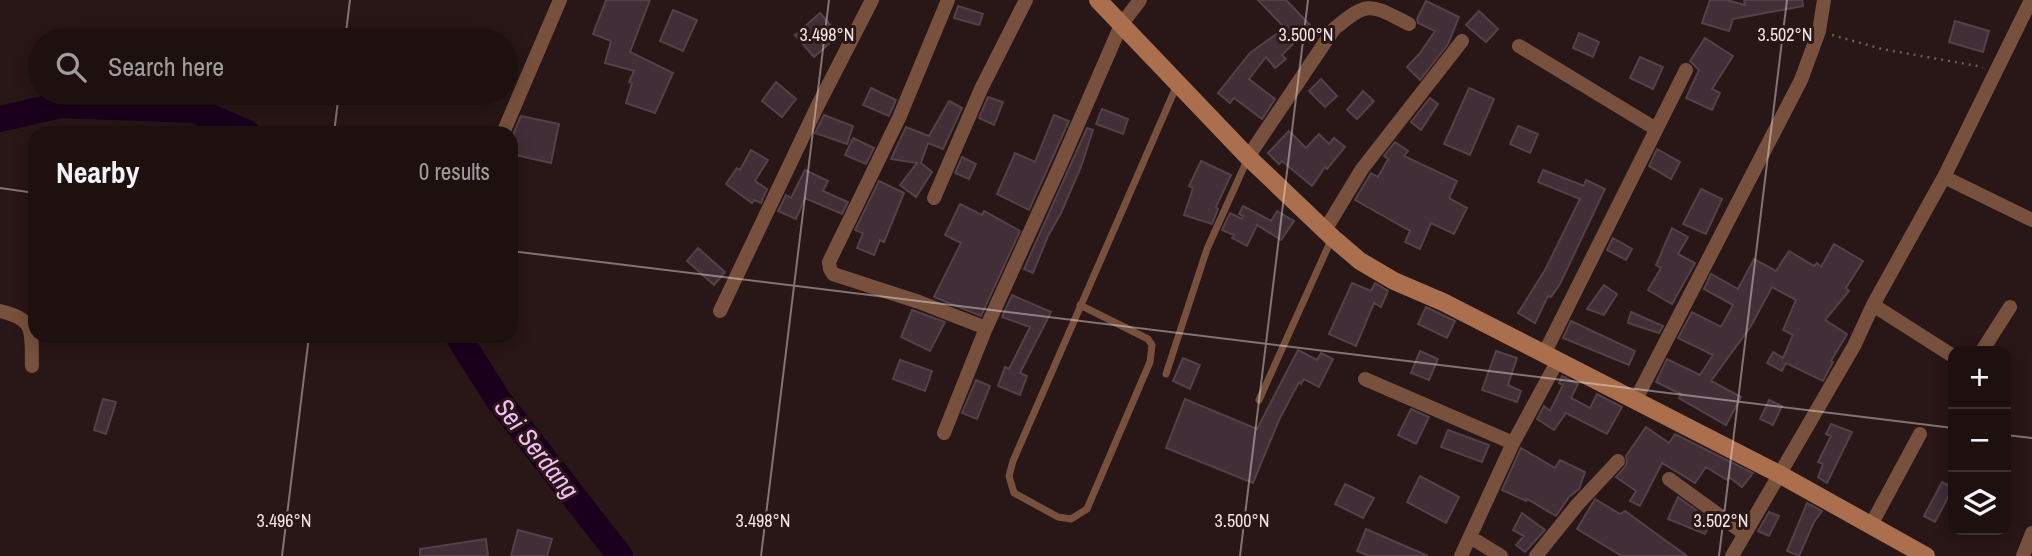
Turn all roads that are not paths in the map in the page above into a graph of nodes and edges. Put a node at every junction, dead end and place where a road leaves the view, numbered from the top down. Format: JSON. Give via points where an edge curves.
{"nodes":[{"id":1,"x":560,"y":0,"type":"edge"},
{"id":2,"x":872,"y":0,"type":"edge"},
{"id":3,"x":948,"y":0,"type":"edge"},
{"id":4,"x":1026,"y":0,"type":"edge"},
{"id":5,"x":1098,"y":0,"type":"edge"},
{"id":6,"x":1140,"y":0,"type":"edge"},
{"id":7,"x":1824,"y":0,"type":"edge"},
{"id":8,"x":2029,"y":9,"type":"edge"},
{"id":9,"x":1409,"y":24,"type":"dead end"},
{"id":10,"x":1121,"y":25,"type":"junction"},
{"id":11,"x":1462,"y":41,"type":"dead end"},
{"id":12,"x":1519,"y":47,"type":"dead end"},
{"id":13,"x":1686,"y":70,"type":"dead end"},
{"id":14,"x":1177,"y":85,"type":"junction"},
{"id":15,"x":518,"y":98,"type":"edge"},
{"id":16,"x":515,"y":105,"type":"edge"},
{"id":17,"x":506,"y":126,"type":"edge"},
{"id":18,"x":1656,"y":129,"type":"junction"},
{"id":19,"x":1248,"y":157,"type":"junction"},
{"id":20,"x":1944,"y":177,"type":"junction"},
{"id":21,"x":934,"y":198,"type":"dead end"},
{"id":22,"x":2032,"y":220,"type":"edge"},
{"id":23,"x":1329,"y":234,"type":"junction"},
{"id":24,"x":1080,"y":305,"type":"junction"},
{"id":25,"x":1873,"y":305,"type":"junction"},
{"id":26,"x":2010,"y":307,"type":"dead end"},
{"id":27,"x":0,"y":311,"type":"edge"},
{"id":28,"x":720,"y":311,"type":"dead end"},
{"id":29,"x":28,"y":326,"type":"edge"},
{"id":30,"x":986,"y":328,"type":"junction"},
{"id":31,"x":31,"y":343,"type":"edge"},
{"id":32,"x":1985,"y":346,"type":"edge"},
{"id":33,"x":1948,"y":353,"type":"edge"},
{"id":34,"x":1550,"y":358,"type":"junction"},
{"id":35,"x":32,"y":366,"type":"dead end"},
{"id":36,"x":1166,"y":374,"type":"dead end"},
{"id":37,"x":1365,"y":379,"type":"dead end"},
{"id":38,"x":1259,"y":400,"type":"dead end"},
{"id":39,"x":1635,"y":401,"type":"junction"},
{"id":40,"x":944,"y":433,"type":"dead end"},
{"id":41,"x":1920,"y":434,"type":"dead end"},
{"id":42,"x":1513,"y":443,"type":"junction"},
{"id":43,"x":1618,"y":461,"type":"dead end"},
{"id":44,"x":1781,"y":475,"type":"junction"},
{"id":45,"x":1669,"y":479,"type":"dead end"},
{"id":46,"x":1871,"y":526,"type":"junction"},
{"id":47,"x":2032,"y":533,"type":"edge"},
{"id":48,"x":1745,"y":534,"type":"junction"},
{"id":49,"x":1470,"y":537,"type":"junction"},
{"id":50,"x":1461,"y":556,"type":"edge"},
{"id":51,"x":1501,"y":556,"type":"edge"},
{"id":52,"x":1536,"y":556,"type":"edge"},
{"id":53,"x":1732,"y":556,"type":"edge"},
{"id":54,"x":1926,"y":556,"type":"edge"},
{"id":55,"x":2023,"y":556,"type":"edge"}],
"edges":[{"from":1,"to":15,"type":"street"},
{"from":2,"to":28,"type":"street"},
{"from":3,"to":30,"type":"street","via":[[830,269],[833,274]]},
{"from":4,"to":21,"type":"street"},
{"from":5,"to":10,"type":"main road"},
{"from":6,"to":10,"type":"street"},
{"from":7,"to":39,"type":"street","via":[[1819,31],[1801,80]]},
{"from":8,"to":20,"type":"street"},
{"from":9,"to":19,"type":"street","via":[[1371,4],[1349,11]]},
{"from":10,"to":14,"type":"main road"},
{"from":10,"to":30,"type":"street"},
{"from":11,"to":23,"type":"street","via":[[1362,169]]},
{"from":12,"to":18,"type":"street"},
{"from":13,"to":18,"type":"street"},
{"from":14,"to":19,"type":"main road"},
{"from":14,"to":24,"type":"lane"},
{"from":16,"to":17,"type":"street"},
{"from":18,"to":34,"type":"street"},
{"from":19,"to":23,"type":"main road"},
{"from":19,"to":36,"type":"lane","via":[[1207,249]]},
{"from":20,"to":22,"type":"street"},
{"from":20,"to":25,"type":"street"},
{"from":23,"to":34,"type":"main road","via":[[1360,261],[1394,281]]},
{"from":23,"to":38,"type":"lane"},
{"from":24,"to":24,"type":"lane","via":[[1152,345],[1150,362],[1087,509],[1071,519],[1058,517],[1014,493],[1009,476]]},
{"from":25,"to":33,"type":"street"},
{"from":25,"to":44,"type":"street"},
{"from":26,"to":32,"type":"street"},
{"from":27,"to":29,"type":"street","via":[[15,314]]},
{"from":30,"to":40,"type":"street"},
{"from":31,"to":35,"type":"street"},
{"from":34,"to":39,"type":"main road"},
{"from":34,"to":42,"type":"street"},
{"from":37,"to":42,"type":"street"},
{"from":39,"to":44,"type":"main road"},
{"from":41,"to":46,"type":"street"},
{"from":42,"to":49,"type":"street"},
{"from":43,"to":52,"type":"street"},
{"from":44,"to":46,"type":"main road"},
{"from":44,"to":48,"type":"street"},
{"from":45,"to":48,"type":"street"},
{"from":46,"to":54,"type":"main road"},
{"from":47,"to":55,"type":"street"},
{"from":48,"to":53,"type":"street"},
{"from":49,"to":50,"type":"street"},
{"from":49,"to":51,"type":"street"}]}
